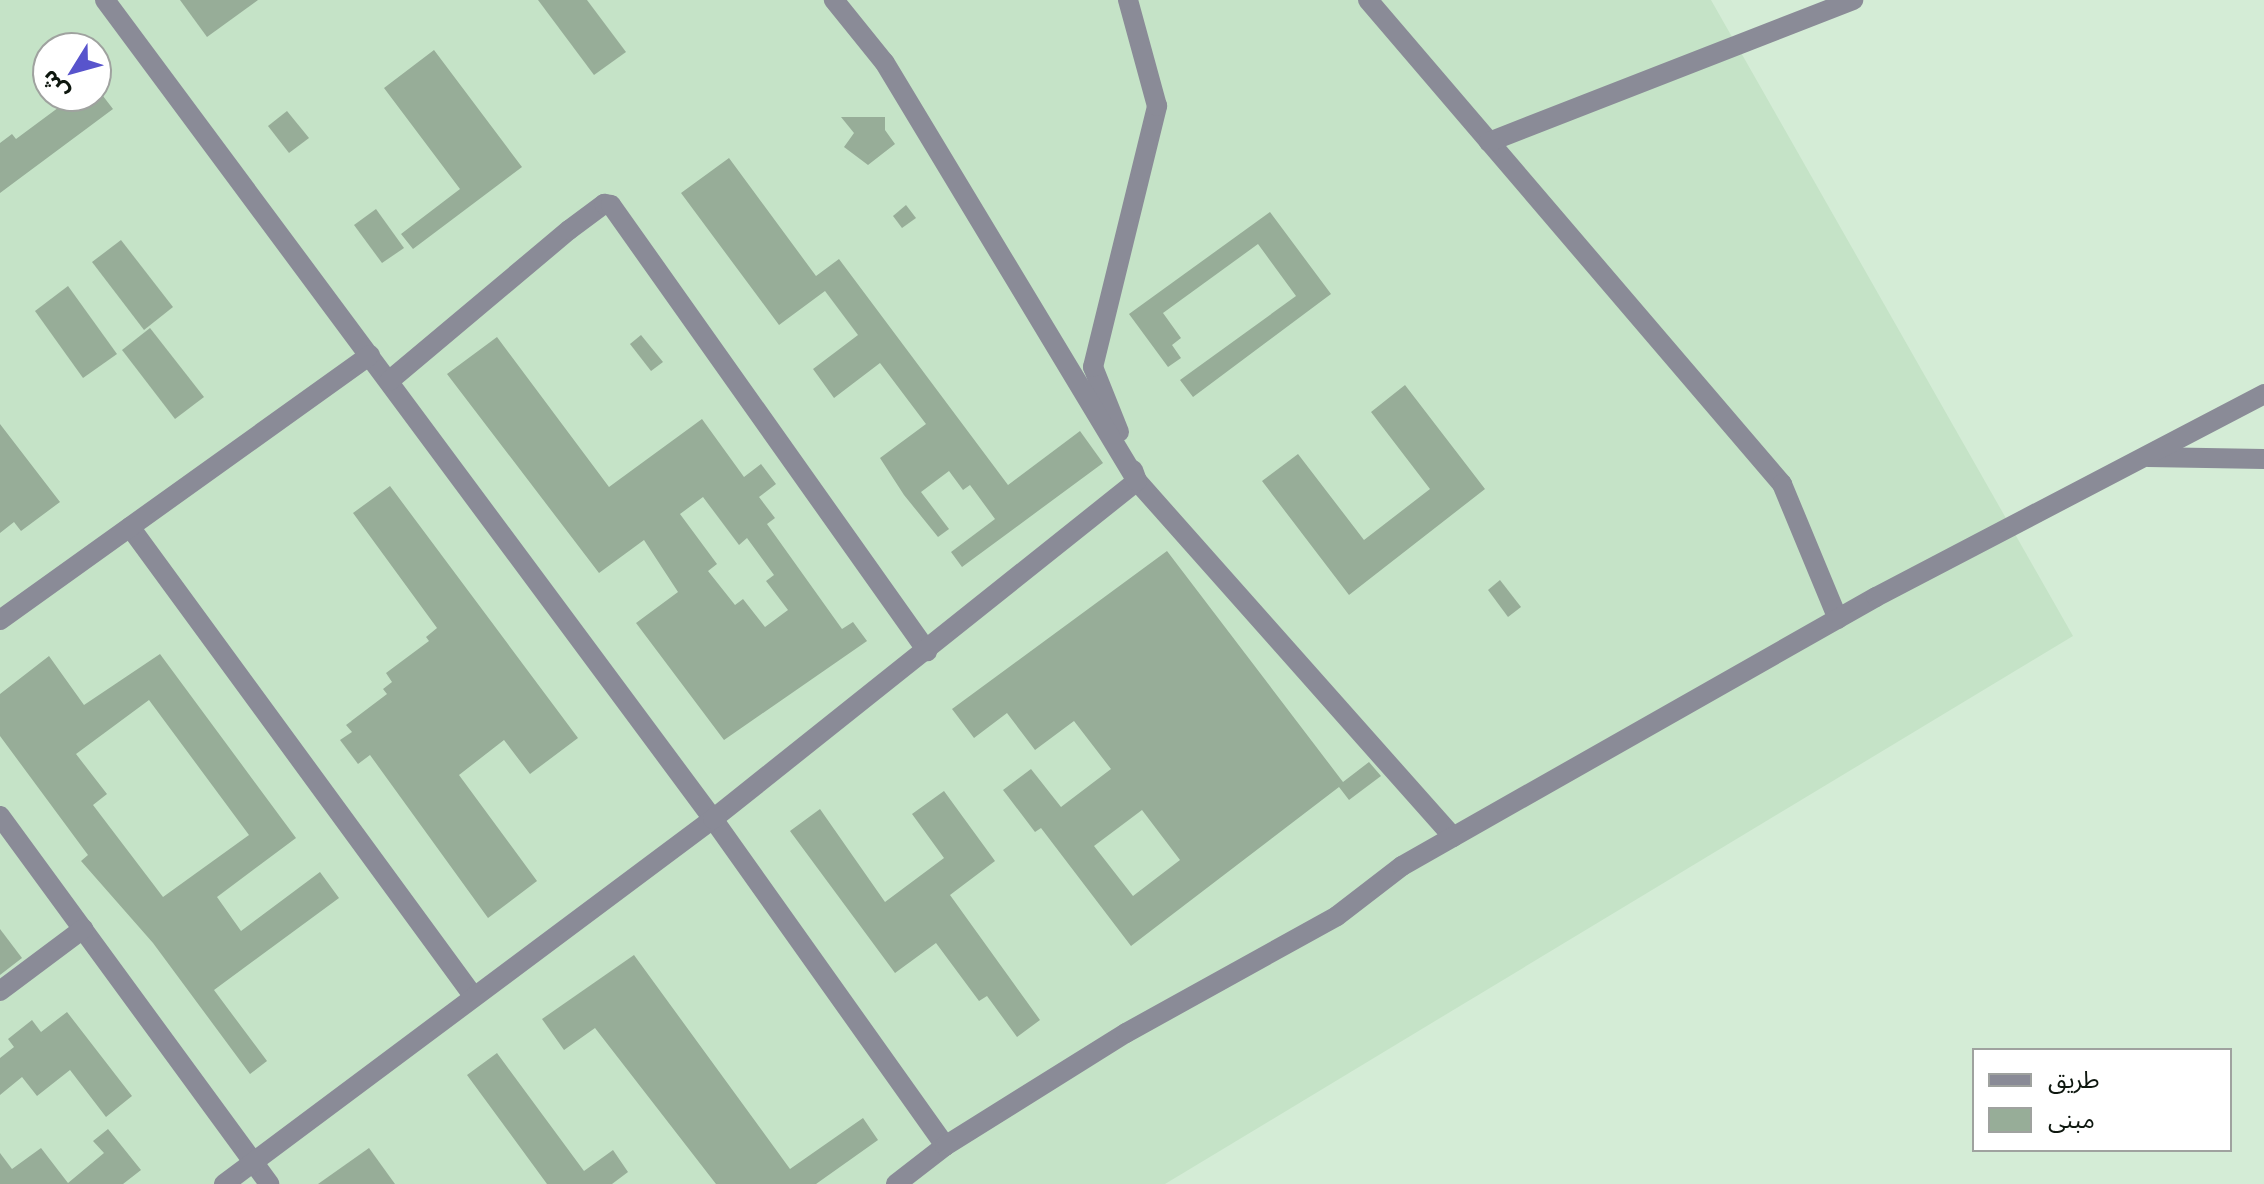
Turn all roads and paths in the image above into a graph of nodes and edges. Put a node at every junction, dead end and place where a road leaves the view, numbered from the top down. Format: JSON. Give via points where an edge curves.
{"nodes":[{"id":1,"x":105,"y":0,"type":"edge"},
{"id":2,"x":834,"y":0,"type":"edge"},
{"id":3,"x":1128,"y":0,"type":"edge"},
{"id":4,"x":1368,"y":0,"type":"edge"},
{"id":5,"x":1853,"y":0,"type":"edge"},
{"id":6,"x":1489,"y":142,"type":"junction"},
{"id":7,"x":370,"y":355,"type":"junction"},
{"id":8,"x":389,"y":381,"type":"junction"},
{"id":9,"x":2264,"y":394,"type":"edge"},
{"id":10,"x":2143,"y":457,"type":"junction"},
{"id":11,"x":2264,"y":459,"type":"edge"},
{"id":12,"x":1137,"y":481,"type":"junction"},
{"id":13,"x":130,"y":527,"type":"junction"},
{"id":14,"x":1838,"y":619,"type":"junction"},
{"id":15,"x":0,"y":620,"type":"edge"},
{"id":16,"x":927,"y":651,"type":"junction"},
{"id":17,"x":0,"y":816,"type":"edge"},
{"id":18,"x":713,"y":819,"type":"junction"},
{"id":19,"x":1453,"y":837,"type":"junction"},
{"id":20,"x":83,"y":929,"type":"junction"},
{"id":21,"x":0,"y":991,"type":"edge"},
{"id":22,"x":474,"y":997,"type":"junction"},
{"id":23,"x":945,"y":1146,"type":"junction"},
{"id":24,"x":252,"y":1162,"type":"junction"},
{"id":25,"x":224,"y":1184,"type":"edge"},
{"id":26,"x":269,"y":1184,"type":"edge"},
{"id":27,"x":896,"y":1184,"type":"edge"}],
"edges":[{"from":1,"to":7,"type":"street"},
{"from":2,"to":12,"type":"street","via":[[884,62]]},
{"from":3,"to":12,"type":"street","via":[[1157,106],[1093,367]]},
{"from":4,"to":6,"type":"street"},
{"from":5,"to":6,"type":"street"},
{"from":6,"to":14,"type":"street","via":[[1782,484]]},
{"from":7,"to":8,"type":"street"},
{"from":7,"to":13,"type":"street"},
{"from":8,"to":16,"type":"street","via":[[569,230],[604,204],[611,205]]},
{"from":8,"to":18,"type":"street"},
{"from":9,"to":10,"type":"street"},
{"from":10,"to":11,"type":"street"},
{"from":10,"to":14,"type":"street"},
{"from":12,"to":16,"type":"street"},
{"from":12,"to":19,"type":"street"},
{"from":13,"to":15,"type":"street"},
{"from":13,"to":22,"type":"street"},
{"from":14,"to":19,"type":"street"},
{"from":16,"to":18,"type":"street"},
{"from":17,"to":20,"type":"street"},
{"from":18,"to":22,"type":"street"},
{"from":18,"to":23,"type":"street"},
{"from":19,"to":23,"type":"street","via":[[1402,866],[1337,916],[1126,1033]]},
{"from":20,"to":21,"type":"street"},
{"from":20,"to":24,"type":"street"},
{"from":22,"to":24,"type":"street"},
{"from":23,"to":27,"type":"street"},
{"from":24,"to":25,"type":"street"},
{"from":24,"to":26,"type":"street"}]}
